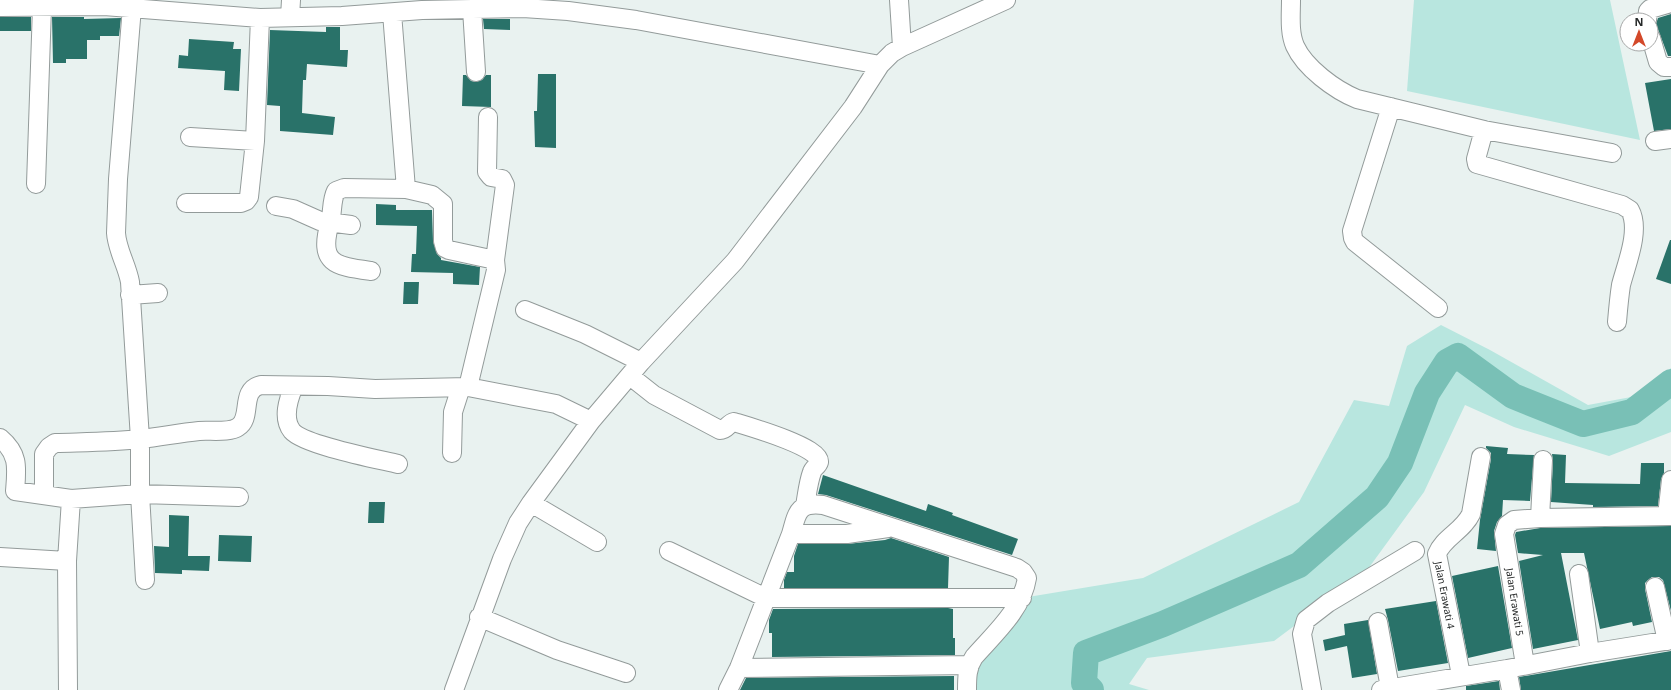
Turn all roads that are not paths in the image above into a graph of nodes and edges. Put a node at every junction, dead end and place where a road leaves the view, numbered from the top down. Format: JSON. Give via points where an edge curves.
{"nodes":[{"id":1,"x":899,"y":0,"type":"edge"},
{"id":2,"x":1006,"y":0,"type":"edge"},
{"id":3,"x":1291,"y":0,"type":"edge"},
{"id":4,"x":75,"y":3,"type":"edge"},
{"id":5,"x":105,"y":3,"type":"edge"},
{"id":6,"x":158,"y":4,"type":"edge"},
{"id":7,"x":1671,"y":4,"type":"edge"},
{"id":8,"x":571,"y":6,"type":"edge"},
{"id":9,"x":0,"y":7,"type":"edge"},
{"id":10,"x":42,"y":7,"type":"junction"},
{"id":11,"x":132,"y":7,"type":"junction"},
{"id":12,"x":343,"y":8,"type":"edge"},
{"id":13,"x":290,"y":9,"type":"edge"},
{"id":14,"x":472,"y":9,"type":"junction"},
{"id":15,"x":1648,"y":12,"type":"edge"},
{"id":16,"x":392,"y":13,"type":"junction"},
{"id":17,"x":260,"y":18,"type":"junction"},
{"id":18,"x":902,"y":47,"type":"junction"},
{"id":19,"x":1655,"y":52,"type":"edge"},
{"id":20,"x":880,"y":65,"type":"junction"},
{"id":21,"x":1671,"y":67,"type":"edge"},
{"id":22,"x":476,"y":72,"type":"dead end"},
{"id":23,"x":1391,"y":107,"type":"junction"},
{"id":24,"x":488,"y":117,"type":"dead end"},
{"id":25,"x":1484,"y":130,"type":"junction"},
{"id":26,"x":190,"y":137,"type":"dead end"},
{"id":27,"x":255,"y":141,"type":"junction"},
{"id":28,"x":1612,"y":153,"type":"dead end"},
{"id":29,"x":36,"y":184,"type":"dead end"},
{"id":30,"x":406,"y":190,"type":"junction"},
{"id":31,"x":186,"y":203,"type":"dead end"},
{"id":32,"x":276,"y":206,"type":"dead end"},
{"id":33,"x":330,"y":222,"type":"junction"},
{"id":34,"x":352,"y":225,"type":"dead end"},
{"id":35,"x":495,"y":260,"type":"junction"},
{"id":36,"x":372,"y":271,"type":"dead end"},
{"id":37,"x":158,"y":293,"type":"dead end"},
{"id":38,"x":130,"y":295,"type":"junction"},
{"id":39,"x":1438,"y":308,"type":"dead end"},
{"id":40,"x":525,"y":310,"type":"dead end"},
{"id":41,"x":1617,"y":322,"type":"dead end"},
{"id":42,"x":635,"y":369,"type":"junction"},
{"id":43,"x":294,"y":386,"type":"junction"},
{"id":44,"x":465,"y":387,"type":"junction"},
{"id":45,"x":591,"y":421,"type":"junction"},
{"id":46,"x":0,"y":438,"type":"edge"},
{"id":47,"x":140,"y":439,"type":"junction"},
{"id":48,"x":452,"y":453,"type":"dead end"},
{"id":49,"x":1481,"y":457,"type":"dead end"},
{"id":50,"x":1543,"y":460,"type":"dead end"},
{"id":51,"x":398,"y":464,"type":"dead end"},
{"id":52,"x":1671,"y":480,"type":"edge"},
{"id":53,"x":8,"y":490,"type":"edge"},
{"id":54,"x":140,"y":494,"type":"junction"},
{"id":55,"x":44,"y":495,"type":"junction"},
{"id":56,"x":239,"y":497,"type":"dead end"},
{"id":57,"x":71,"y":499,"type":"junction"},
{"id":58,"x":531,"y":503,"type":"junction"},
{"id":59,"x":805,"y":506,"type":"junction"},
{"id":60,"x":1669,"y":516,"type":"edge"},
{"id":61,"x":1540,"y":518,"type":"junction"},
{"id":62,"x":891,"y":527,"type":"junction"},
{"id":63,"x":791,"y":534,"type":"junction"},
{"id":64,"x":597,"y":542,"type":"dead end"},
{"id":65,"x":669,"y":551,"type":"dead end"},
{"id":66,"x":1415,"y":551,"type":"dead end"},
{"id":67,"x":0,"y":557,"type":"edge"},
{"id":68,"x":67,"y":561,"type":"junction"},
{"id":69,"x":1579,"y":574,"type":"dead end"},
{"id":70,"x":145,"y":580,"type":"dead end"},
{"id":71,"x":1655,"y":587,"type":"dead end"},
{"id":72,"x":766,"y":598,"type":"junction"},
{"id":73,"x":1022,"y":598,"type":"junction"},
{"id":74,"x":479,"y":617,"type":"junction"},
{"id":75,"x":1378,"y":622,"type":"dead end"},
{"id":76,"x":1669,"y":641,"type":"edge"},
{"id":77,"x":1590,"y":653,"type":"junction"},
{"id":78,"x":970,"y":665,"type":"junction"},
{"id":79,"x":1525,"y":665,"type":"junction"},
{"id":80,"x":739,"y":668,"type":"junction"},
{"id":81,"x":1507,"y":669,"type":"junction"},
{"id":82,"x":626,"y":674,"type":"dead end"},
{"id":83,"x":1461,"y":675,"type":"junction"},
{"id":84,"x":1385,"y":689,"type":"edge"},
{"id":85,"x":68,"y":690,"type":"edge"},
{"id":86,"x":454,"y":690,"type":"edge"},
{"id":87,"x":728,"y":690,"type":"edge"},
{"id":88,"x":966,"y":690,"type":"edge"},
{"id":89,"x":1312,"y":690,"type":"edge"},
{"id":90,"x":1511,"y":690,"type":"edge"}],
"edges":[{"from":1,"to":18,"type":"street"},
{"from":2,"to":18,"type":"street"},
{"from":3,"to":23,"type":"street","via":[[1290,23],[1295,46],[1303,58],[1330,85],[1342,93]]},
{"from":4,"to":5,"type":"street"},
{"from":4,"to":10,"type":"street"},
{"from":5,"to":11,"type":"street"},
{"from":6,"to":11,"type":"street"},
{"from":6,"to":17,"type":"street"},
{"from":7,"to":15,"type":"street","via":[[1650,8]]},
{"from":8,"to":14,"type":"street"},
{"from":8,"to":20,"type":"street"},
{"from":9,"to":10,"type":"street"},
{"from":10,"to":29,"type":"street"},
{"from":11,"to":38,"type":"street","via":[[116,233],[116,241],[129,276]]},
{"from":12,"to":13,"type":"street"},
{"from":12,"to":16,"type":"street"},
{"from":13,"to":17,"type":"street"},
{"from":14,"to":16,"type":"street"},
{"from":14,"to":22,"type":"street"},
{"from":16,"to":30,"type":"street"},
{"from":17,"to":27,"type":"street"},
{"from":18,"to":20,"type":"street"},
{"from":19,"to":21,"type":"street","via":[[1658,62],[1664,67]]},
{"from":20,"to":42,"type":"street","via":[[854,107],[735,261]]},
{"from":23,"to":25,"type":"street"},
{"from":23,"to":39,"type":"street","via":[[1352,231],[1353,238]]},
{"from":24,"to":35,"type":"street","via":[[487,172],[491,177],[502,179],[505,185]]},
{"from":25,"to":28,"type":"street"},
{"from":25,"to":41,"type":"street","via":[[1476,155],[1477,164],[1622,205],[1630,210],[1633,218],[1632,245],[1618,300]]},
{"from":26,"to":27,"type":"street"},
{"from":27,"to":31,"type":"street","via":[[248,200],[241,203]]},
{"from":30,"to":33,"type":"street","via":[[339,189],[334,195]]},
{"from":30,"to":35,"type":"street","via":[[432,195],[443,204],[445,248]]},
{"from":32,"to":33,"type":"street","via":[[288,207],[315,220]]},
{"from":33,"to":34,"type":"street"},
{"from":33,"to":36,"type":"street","via":[[326,241],[329,258],[348,267]]},
{"from":35,"to":44,"type":"street","via":[[496,270]]},
{"from":37,"to":38,"type":"street"},
{"from":38,"to":47,"type":"street"},
{"from":40,"to":42,"type":"street","via":[[585,334]]},
{"from":42,"to":45,"type":"street"},
{"from":42,"to":59,"type":"street","via":[[654,395],[720,430],[726,429],[734,422],[800,445],[817,456],[819,461],[812,470]]},
{"from":43,"to":44,"type":"street","via":[[375,389]]},
{"from":43,"to":47,"type":"street","via":[[255,387],[251,391],[243,422],[231,430],[200,431]]},
{"from":43,"to":51,"type":"street","via":[[286,412],[292,431],[320,444]]},
{"from":44,"to":45,"type":"street","via":[[556,404]]},
{"from":44,"to":48,"type":"street","via":[[453,412]]},
{"from":45,"to":58,"type":"street"},
{"from":46,"to":53,"type":"street","via":[[9,445],[14,454]]},
{"from":47,"to":54,"type":"street"},
{"from":47,"to":55,"type":"street","via":[[55,443],[44,454]]},
{"from":49,"to":83,"type":"street","name":"Jalan Erawati 4","via":[[1468,521],[1437,554]]},
{"from":50,"to":61,"type":"street"},
{"from":52,"to":60,"type":"street"},
{"from":53,"to":55,"type":"street"},
{"from":54,"to":56,"type":"street"},
{"from":54,"to":57,"type":"street"},
{"from":54,"to":70,"type":"street"},
{"from":55,"to":57,"type":"street"},
{"from":57,"to":68,"type":"street"},
{"from":58,"to":64,"type":"street"},
{"from":58,"to":74,"type":"street","via":[[510,539]]},
{"from":59,"to":62,"type":"street","via":[[823,505]]},
{"from":59,"to":63,"type":"street","via":[[797,513]]},
{"from":60,"to":61,"type":"street"},
{"from":61,"to":79,"type":"street","name":"Jalan Erawati 5","via":[[1510,522],[1505,529]]},
{"from":62,"to":63,"type":"street","via":[[847,534]]},
{"from":62,"to":73,"type":"street","via":[[1017,568],[1027,578]]},
{"from":63,"to":72,"type":"street"},
{"from":65,"to":72,"type":"street"},
{"from":66,"to":89,"type":"street","via":[[1328,603],[1306,620],[1302,634]]},
{"from":67,"to":68,"type":"street"},
{"from":68,"to":85,"type":"street"},
{"from":69,"to":77,"type":"street"},
{"from":71,"to":76,"type":"street"},
{"from":72,"to":73,"type":"street"},
{"from":72,"to":80,"type":"street"},
{"from":73,"to":78,"type":"street"},
{"from":74,"to":82,"type":"street","via":[[557,650]]},
{"from":74,"to":86,"type":"street"},
{"from":75,"to":84,"type":"street"},
{"from":76,"to":77,"type":"street"},
{"from":77,"to":79,"type":"street"},
{"from":78,"to":80,"type":"street"},
{"from":78,"to":88,"type":"street"},
{"from":79,"to":81,"type":"street"},
{"from":80,"to":87,"type":"street"},
{"from":81,"to":83,"type":"street"},
{"from":81,"to":90,"type":"street"},
{"from":83,"to":84,"type":"street"}]}
